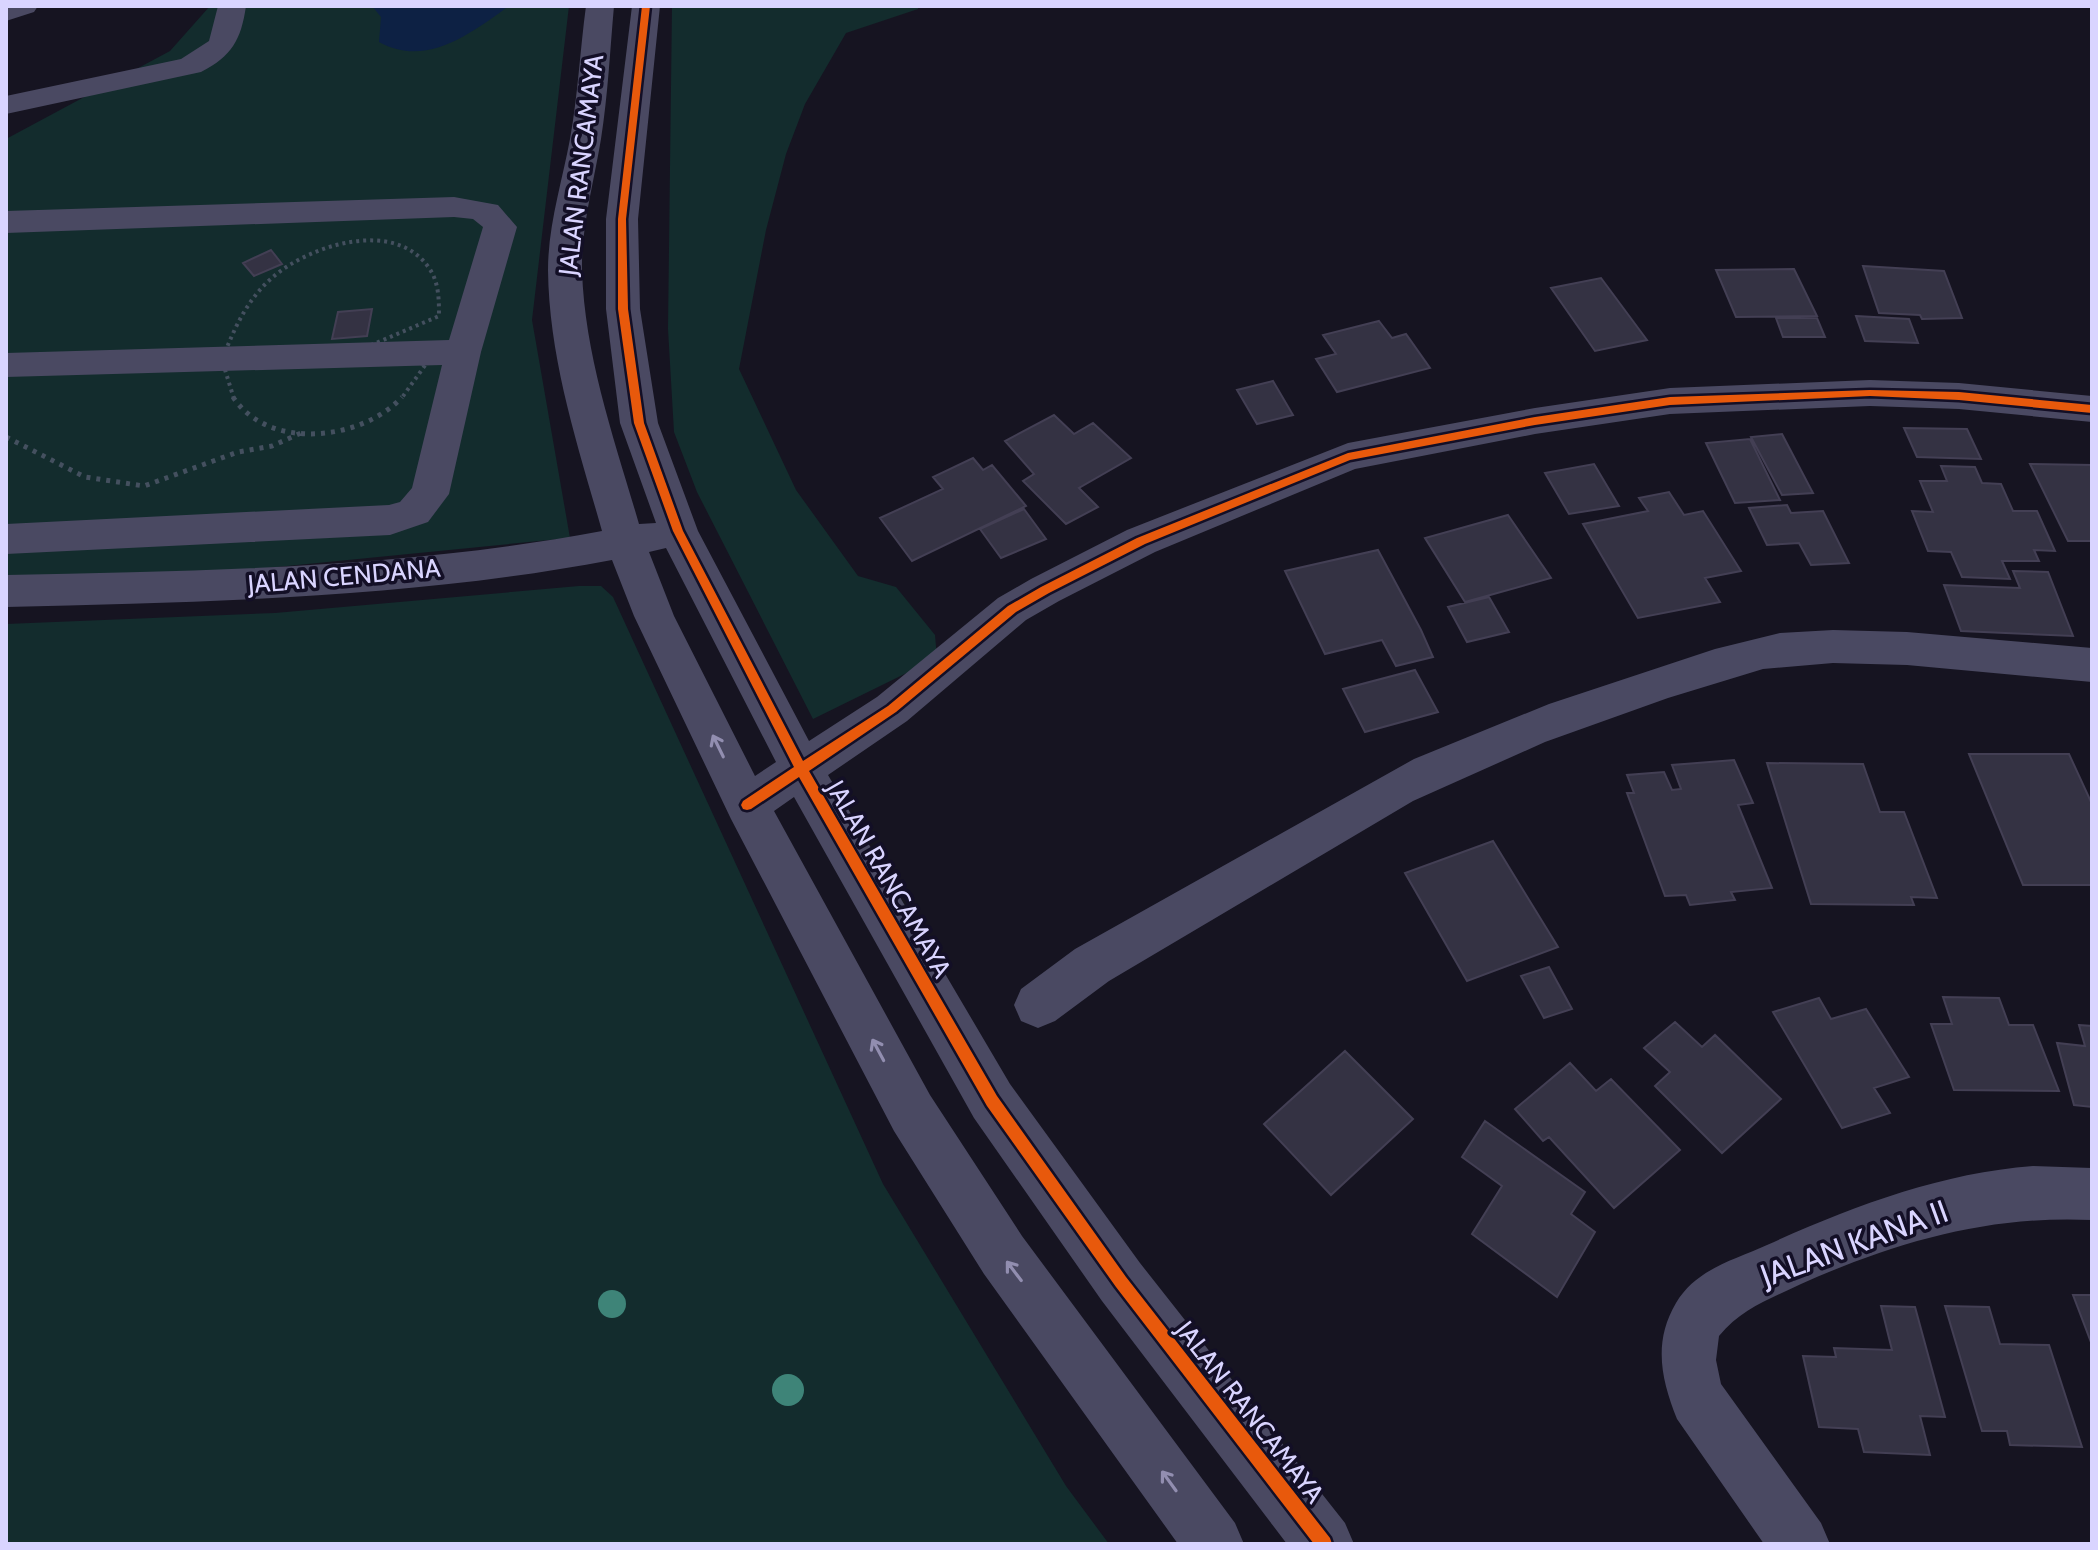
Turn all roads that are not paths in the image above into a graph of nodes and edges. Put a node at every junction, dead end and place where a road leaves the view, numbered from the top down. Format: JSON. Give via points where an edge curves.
{"nodes":[{"id":1,"x":24,"y":6,"type":"edge"},
{"id":2,"x":232,"y":6,"type":"edge"},
{"id":3,"x":600,"y":6,"type":"edge"},
{"id":4,"x":646,"y":6,"type":"edge"},
{"id":5,"x":6,"y":12,"type":"edge"},
{"id":6,"x":6,"y":105,"type":"edge"},
{"id":7,"x":6,"y":222,"type":"edge"},
{"id":8,"x":463,"y":352,"type":"junction"},
{"id":9,"x":6,"y":365,"type":"edge"},
{"id":10,"x":2092,"y":409,"type":"edge"},
{"id":11,"x":678,"y":531,"type":"junction"},
{"id":12,"x":6,"y":539,"type":"edge"},
{"id":13,"x":625,"y":542,"type":"junction"},
{"id":14,"x":6,"y":591,"type":"edge"},
{"id":15,"x":2092,"y":665,"type":"edge"},
{"id":16,"x":803,"y":772,"type":"junction"},
{"id":17,"x":747,"y":805,"type":"junction"},
{"id":18,"x":1038,"y":1005,"type":"dead end"},
{"id":19,"x":2092,"y":1194,"type":"edge"},
{"id":20,"x":1214,"y":1544,"type":"edge"},
{"id":21,"x":1324,"y":1544,"type":"edge"},
{"id":22,"x":1800,"y":1544,"type":"edge"}],
"edges":[{"from":1,"to":5,"type":"street"},
{"from":2,"to":6,"type":"street","via":[[229,37],[190,66]]},
{"from":3,"to":13,"type":"street","name":"JALAN RANCAMAYA","via":[[565,267],[581,390]]},
{"from":4,"to":11,"type":"street","name":"JALAN RANCAMAYA","via":[[622,219],[623,309],[639,423]]},
{"from":7,"to":8,"type":"street","via":[[483,210],[500,227]]},
{"from":8,"to":9,"type":"street"},
{"from":8,"to":12,"type":"street","via":[[430,494],[404,517]]},
{"from":10,"to":16,"type":"street","via":[[1870,393],[1694,399],[1535,421],[1348,457],[1141,541],[1012,609],[892,709]]},
{"from":11,"to":13,"type":"street","name":"JALAN CENDANA"},
{"from":11,"to":16,"type":"street","name":"JALAN RANCAMAYA"},
{"from":13,"to":14,"type":"street","name":"JALAN CENDANA","via":[[425,570],[174,588]]},
{"from":17,"to":13,"type":"street","name":"JALAN RANCAMAYA","one_way":true,"via":[[654,616]]},
{"from":15,"to":18,"type":"street","via":[[1831,647],[1794,648],[1716,665],[1590,707],[1397,788],[1092,965]]},
{"from":16,"to":17,"type":"street"},
{"from":16,"to":21,"type":"street","name":"JALAN RANCAMAYA","via":[[1008,1125],[1113,1271]]},
{"from":20,"to":17,"type":"street","name":"JALAN RANCAMAYA","one_way":true,"via":[[959,1190],[912,1113]]},
{"from":19,"to":22,"type":"street","name":"JALAN KANA II","via":[[2025,1192],[1903,1221],[1736,1285],[1708,1307],[1695,1324],[1689,1347],[1688,1371],[1697,1399]]}]}
